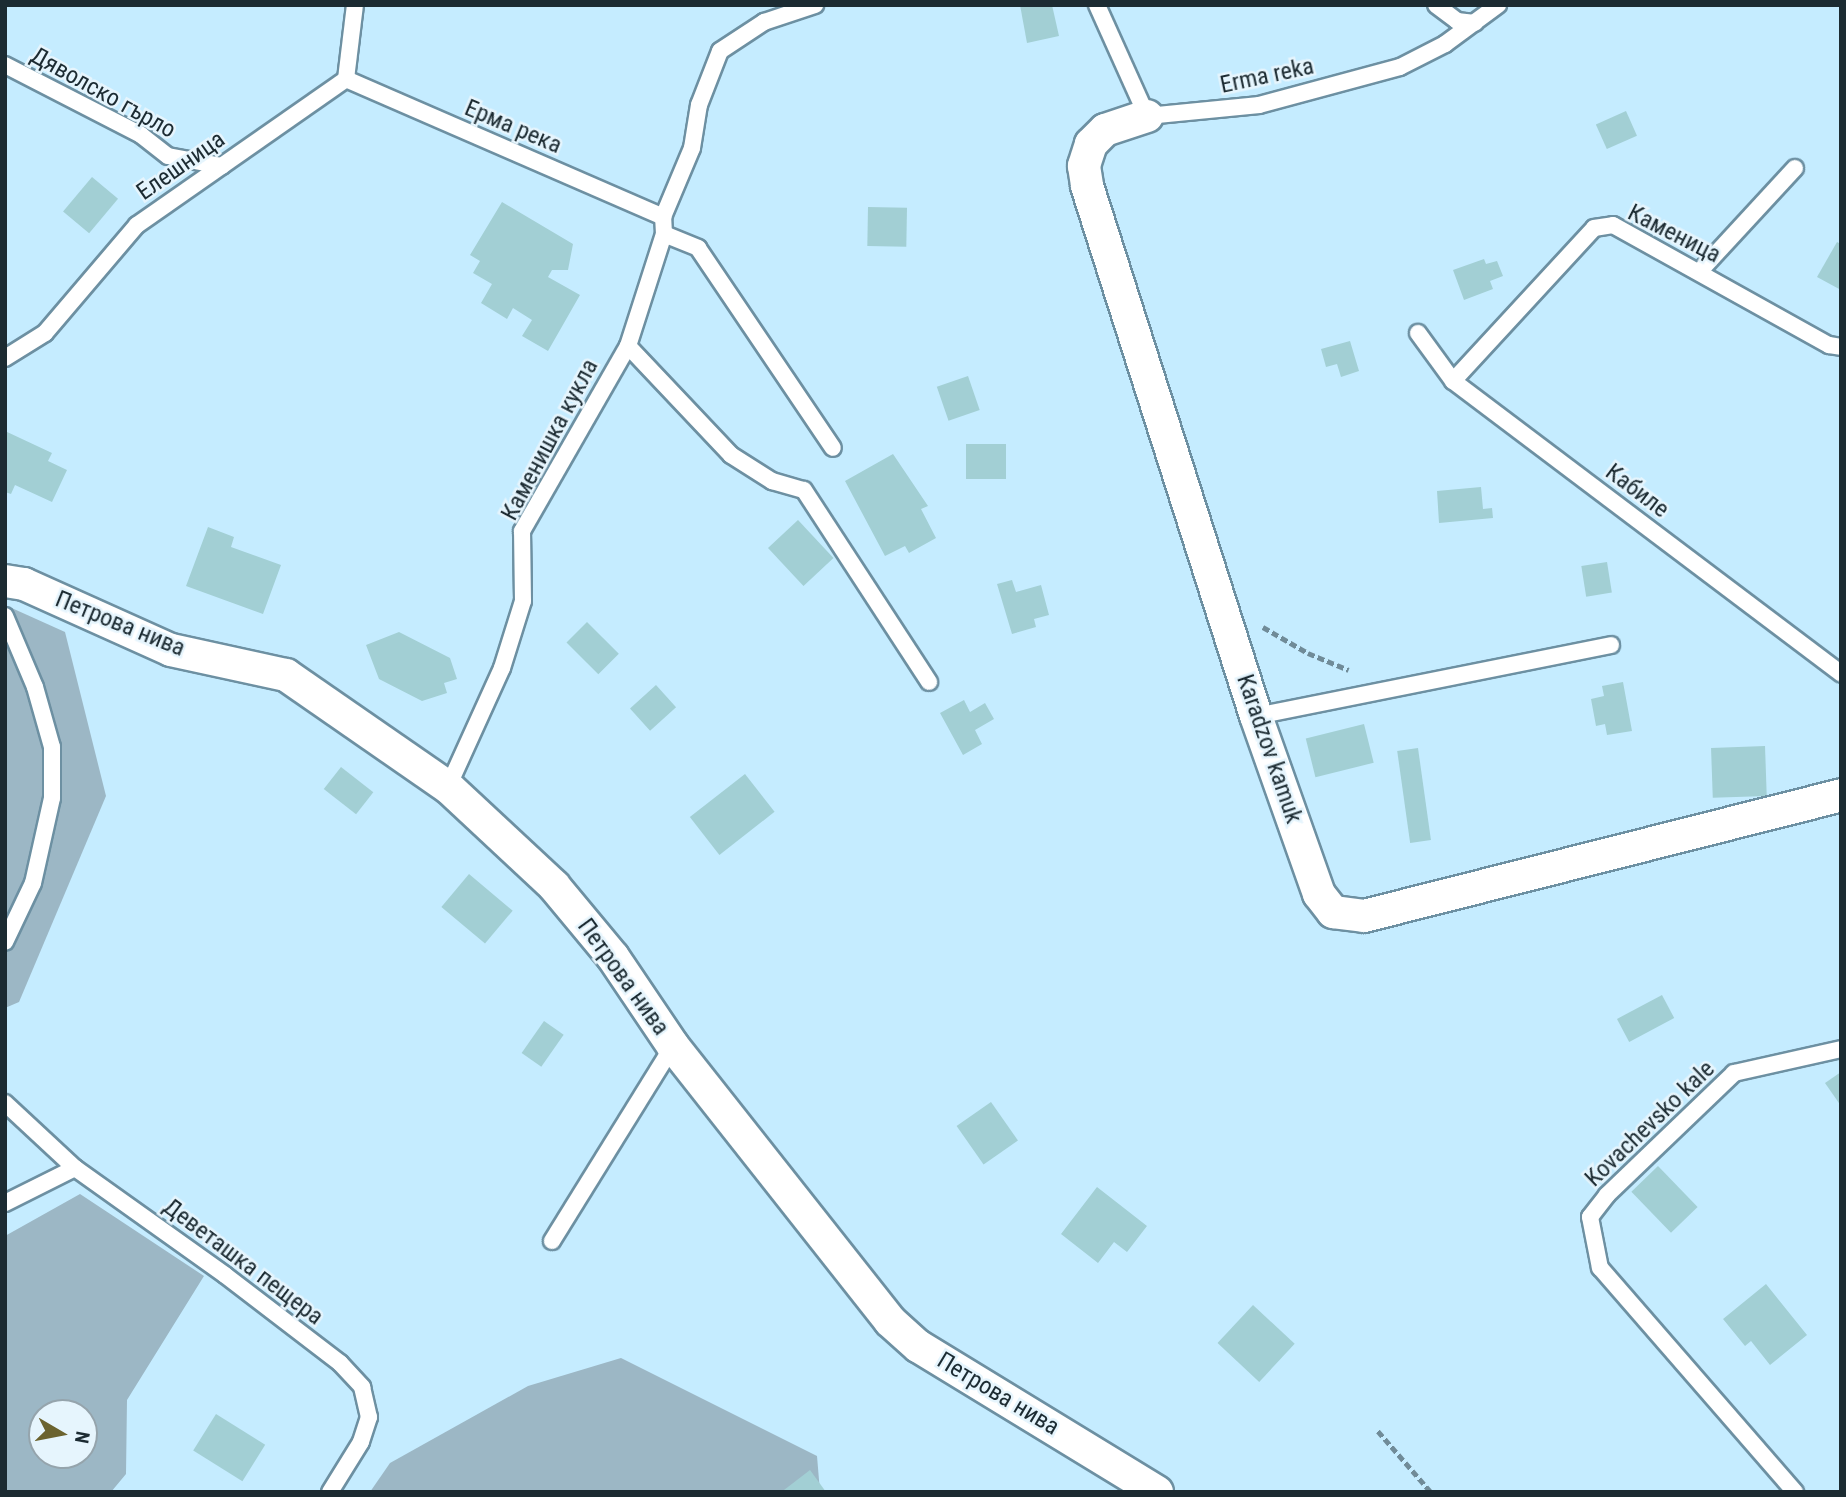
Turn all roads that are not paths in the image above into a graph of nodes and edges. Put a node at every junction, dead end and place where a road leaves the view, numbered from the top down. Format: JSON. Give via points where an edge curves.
{"nodes":[{"id":1,"x":355,"y":5,"type":"edge"},
{"id":2,"x":815,"y":5,"type":"edge"},
{"id":3,"x":1097,"y":5,"type":"edge"},
{"id":4,"x":1436,"y":5,"type":"edge"},
{"id":5,"x":1498,"y":5,"type":"edge"},
{"id":6,"x":1475,"y":23,"type":"junction"},
{"id":7,"x":5,"y":65,"type":"edge"},
{"id":8,"x":346,"y":79,"type":"junction"},
{"id":9,"x":1147,"y":116,"type":"junction"},
{"id":10,"x":222,"y":166,"type":"junction"},
{"id":11,"x":1795,"y":168,"type":"dead end"},
{"id":12,"x":663,"y":217,"type":"junction"},
{"id":13,"x":664,"y":234,"type":"junction"},
{"id":14,"x":1700,"y":271,"type":"junction"},
{"id":15,"x":1418,"y":333,"type":"dead end"},
{"id":16,"x":628,"y":346,"type":"junction"},
{"id":17,"x":1841,"y":347,"type":"edge"},
{"id":18,"x":5,"y":358,"type":"edge"},
{"id":19,"x":1453,"y":380,"type":"junction"},
{"id":20,"x":833,"y":447,"type":"dead end"},
{"id":21,"x":5,"y":581,"type":"edge"},
{"id":22,"x":5,"y":616,"type":"edge"},
{"id":23,"x":1611,"y":645,"type":"dead end"},
{"id":24,"x":1841,"y":673,"type":"edge"},
{"id":25,"x":929,"y":682,"type":"dead end"},
{"id":26,"x":1256,"y":716,"type":"junction"},
{"id":27,"x":449,"y":787,"type":"junction"},
{"id":28,"x":1841,"y":795,"type":"edge"},
{"id":29,"x":5,"y":942,"type":"edge"},
{"id":30,"x":673,"y":1046,"type":"junction"},
{"id":31,"x":1841,"y":1049,"type":"edge"},
{"id":32,"x":5,"y":1103,"type":"edge"},
{"id":33,"x":75,"y":1168,"type":"junction"},
{"id":34,"x":5,"y":1202,"type":"edge"},
{"id":35,"x":552,"y":1241,"type":"dead end"},
{"id":36,"x":330,"y":1492,"type":"edge"},
{"id":37,"x":1157,"y":1492,"type":"edge"},
{"id":38,"x":1795,"y":1492,"type":"edge"}],
"edges":[{"from":1,"to":8,"type":"lane"},
{"from":2,"to":12,"type":"lane","via":[[764,22],[720,51],[699,104],[692,148]]},
{"from":3,"to":9,"type":"lane"},
{"from":4,"to":6,"type":"lane","via":[[1457,21]]},
{"from":5,"to":6,"type":"lane","name":"Erma reka"},
{"from":6,"to":9,"type":"lane","name":"Erma reka","via":[[1400,67],[1259,105]]},
{"from":7,"to":10,"type":"lane","name":"Дяволско гърло","via":[[141,135],[168,156]]},
{"from":8,"to":10,"type":"lane","name":"Елешница"},
{"from":8,"to":12,"type":"lane","name":"Ерма река"},
{"from":9,"to":26,"type":"street","name":"Karadzov kamuk","via":[[1105,130],[1091,144],[1086,176]]},
{"from":10,"to":18,"type":"lane","name":"Елешница","via":[[137,225],[45,333]]},
{"from":11,"to":14,"type":"lane"},
{"from":12,"to":13,"type":"lane"},
{"from":13,"to":16,"type":"lane","name":"Каменишка кукла"},
{"from":13,"to":20,"type":"lane","via":[[698,248]]},
{"from":14,"to":17,"type":"lane","name":"Каменица","via":[[1829,345]]},
{"from":14,"to":19,"type":"lane","name":"Каменица","via":[[1628,230],[1613,225],[1594,228]]},
{"from":15,"to":19,"type":"lane","name":"Кабиле"},
{"from":16,"to":25,"type":"lane","via":[[731,454],[772,481],[804,490]]},
{"from":16,"to":27,"type":"lane","name":"Каменишка кукла","via":[[522,531],[523,601],[502,668]]},
{"from":19,"to":24,"type":"lane","name":"Кабиле"},
{"from":21,"to":27,"type":"street","name":"Петрова нива","via":[[24,584],[171,650],[286,675]]},
{"from":22,"to":29,"type":"lane","via":[[35,687],[52,747],[52,798],[33,883]]},
{"from":23,"to":26,"type":"lane"},
{"from":26,"to":28,"type":"street","name":"Karadzov kamuk","via":[[1319,894],[1333,912],[1354,915]]},
{"from":27,"to":30,"type":"street","name":"Петрова нива","via":[[554,886],[613,957]]},
{"from":30,"to":35,"type":"lane"},
{"from":30,"to":37,"type":"street","name":"Петрова нива","via":[[890,1321],[918,1346]]},
{"from":31,"to":38,"type":"lane","name":"Kovachevsko kale","via":[[1734,1073],[1606,1195],[1590,1217],[1600,1268]]},
{"from":32,"to":33,"type":"lane","name":"Деветашка пещера"},
{"from":33,"to":34,"type":"lane"},
{"from":33,"to":36,"type":"lane","name":"Деветашка пещера","via":[[225,1275],[340,1363],[362,1387],[369,1417],[361,1442]]}]}
